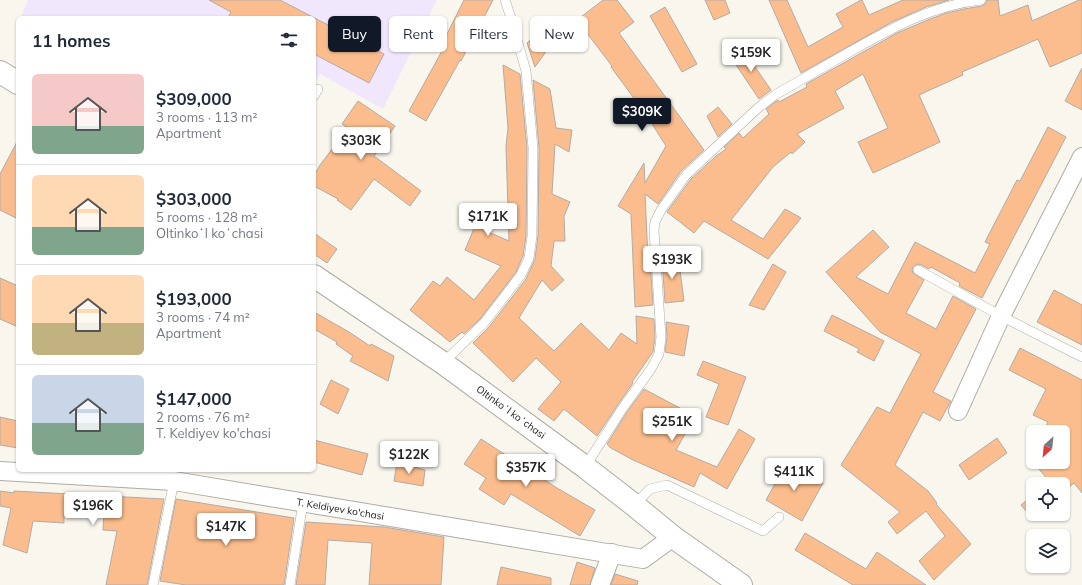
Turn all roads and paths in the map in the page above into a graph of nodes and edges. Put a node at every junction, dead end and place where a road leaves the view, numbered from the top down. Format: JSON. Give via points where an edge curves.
{"nodes":[{"id":1,"x":505,"y":0,"type":"edge"},
{"id":2,"x":981,"y":0,"type":"edge"},
{"id":3,"x":0,"y":72,"type":"edge"},
{"id":4,"x":16,"y":82,"type":"edge"},
{"id":5,"x":1082,"y":157,"type":"edge"},
{"id":6,"x":918,"y":270,"type":"dead end"},
{"id":7,"x":316,"y":277,"type":"edge"},
{"id":8,"x":1001,"y":316,"type":"junction"},
{"id":9,"x":1082,"y":357,"type":"edge"},
{"id":10,"x":443,"y":363,"type":"junction"},
{"id":11,"x":958,"y":411,"type":"dead end"},
{"id":12,"x":585,"y":467,"type":"junction"},
{"id":13,"x":0,"y":471,"type":"edge"},
{"id":14,"x":16,"y":472,"type":"edge"},
{"id":15,"x":17,"y":472,"type":"edge"},
{"id":16,"x":174,"y":481,"type":"junction"},
{"id":17,"x":304,"y":502,"type":"junction"},
{"id":18,"x":634,"y":505,"type":"junction"},
{"id":19,"x":779,"y":517,"type":"dead end"},
{"id":20,"x":673,"y":537,"type":"junction"},
{"id":21,"x":612,"y":553,"type":"junction"},
{"id":22,"x":153,"y":585,"type":"edge"},
{"id":23,"x":290,"y":585,"type":"edge"},
{"id":24,"x":600,"y":585,"type":"edge"},
{"id":25,"x":740,"y":585,"type":"edge"}],
"edges":[{"from":1,"to":10,"type":"lane","via":[[526,71],[533,148],[532,236],[529,258],[521,275],[484,323]]},
{"from":2,"to":12,"type":"lane","via":[[927,12],[883,32],[775,95],[686,176],[655,222],[661,337],[658,354]]},
{"from":3,"to":4,"type":"main road"},
{"from":5,"to":8,"type":"street"},
{"from":6,"to":8,"type":"lane"},
{"from":7,"to":10,"type":"main road","name":"Oltinkoʻl koʻchasi"},
{"from":8,"to":9,"type":"lane"},
{"from":8,"to":11,"type":"street"},
{"from":10,"to":12,"type":"main road","name":"Oltinkoʻl koʻchasi"},
{"from":12,"to":18,"type":"main road","name":"Oltinkoʻl koʻchasi"},
{"from":13,"to":14,"type":"street","name":"T. Keldiyev ko'chasi"},
{"from":15,"to":16,"type":"street","name":"T. Keldiyev ko'chasi"},
{"from":16,"to":17,"type":"street","name":"T. Keldiyev ko'chasi"},
{"from":16,"to":22,"type":"lane"},
{"from":17,"to":21,"type":"street","name":"T. Keldiyev ko'chasi"},
{"from":17,"to":23,"type":"lane"},
{"from":18,"to":19,"type":"lane","via":[[650,489],[667,486],[763,531]]},
{"from":18,"to":20,"type":"main road","name":"Oltinkoʻl koʻchasi"},
{"from":20,"to":21,"type":"street","name":"T. Keldiyev ko'chasi","via":[[643,559]]},
{"from":20,"to":25,"type":"main road","name":"Oltinkoʻl koʻchasi"},
{"from":21,"to":24,"type":"street"}]}
